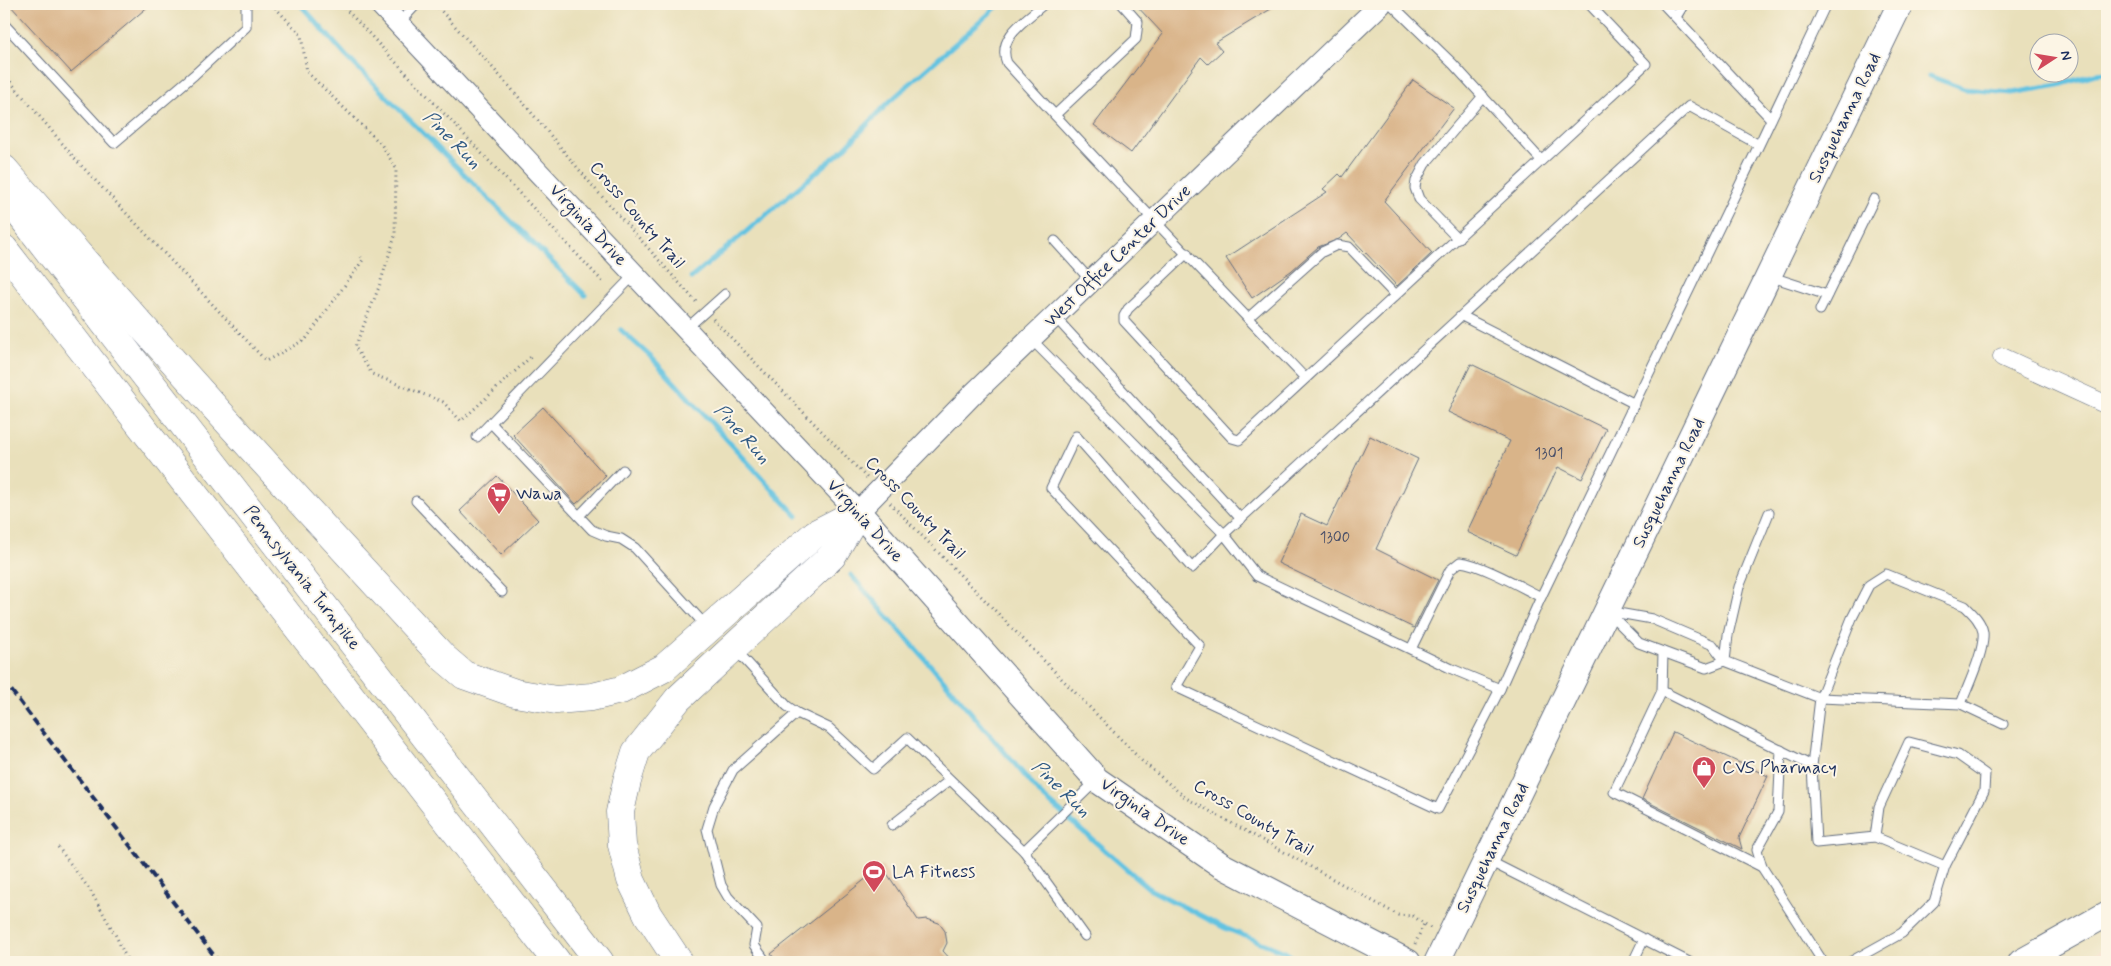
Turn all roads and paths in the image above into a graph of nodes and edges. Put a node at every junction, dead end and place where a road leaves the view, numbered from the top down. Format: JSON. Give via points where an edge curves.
{"nodes":[{"id":1,"x":246,"y":4,"type":"edge"},
{"id":2,"x":272,"y":4,"type":"edge"},
{"id":3,"x":341,"y":4,"type":"edge"},
{"id":4,"x":380,"y":4,"type":"edge"},
{"id":5,"x":417,"y":4,"type":"edge"},
{"id":6,"x":435,"y":4,"type":"edge"},
{"id":7,"x":1044,"y":4,"type":"edge"},
{"id":8,"x":1122,"y":4,"type":"edge"},
{"id":9,"x":1381,"y":4,"type":"edge"},
{"id":10,"x":1391,"y":4,"type":"edge"},
{"id":11,"x":1589,"y":4,"type":"edge"},
{"id":12,"x":1663,"y":4,"type":"edge"},
{"id":13,"x":1684,"y":4,"type":"edge"},
{"id":14,"x":1826,"y":4,"type":"edge"},
{"id":15,"x":1900,"y":4,"type":"edge"},
{"id":16,"x":1676,"y":18,"type":"junction"},
{"id":17,"x":399,"y":23,"type":"junction"},
{"id":18,"x":4,"y":24,"type":"edge"},
{"id":19,"x":4,"y":74,"type":"edge"},
{"id":20,"x":1483,"y":96,"type":"junction"},
{"id":21,"x":1054,"y":115,"type":"junction"},
{"id":22,"x":1771,"y":119,"type":"junction"},
{"id":23,"x":1759,"y":145,"type":"junction"},
{"id":24,"x":1541,"y":160,"type":"junction"},
{"id":25,"x":4,"y":168,"type":"edge"},
{"id":26,"x":4,"y":194,"type":"edge"},
{"id":27,"x":1874,"y":199,"type":"dead end"},
{"id":28,"x":1154,"y":221,"type":"junction"},
{"id":29,"x":1458,"y":239,"type":"junction"},
{"id":30,"x":1055,"y":242,"type":"dead end"},
{"id":31,"x":4,"y":249,"type":"edge"},
{"id":32,"x":1186,"y":253,"type":"junction"},
{"id":33,"x":361,"y":256,"type":"dead end"},
{"id":34,"x":635,"y":274,"type":"junction"},
{"id":35,"x":1769,"y":276,"type":"junction"},
{"id":36,"x":1091,"y":281,"type":"junction"},
{"id":37,"x":603,"y":282,"type":"dead end"},
{"id":38,"x":725,"y":294,"type":"dead end"},
{"id":39,"x":1395,"y":295,"type":"junction"},
{"id":40,"x":1827,"y":295,"type":"junction"},
{"id":41,"x":1820,"y":310,"type":"dead end"},
{"id":42,"x":705,"y":312,"type":"junction"},
{"id":43,"x":1054,"y":316,"type":"junction"},
{"id":44,"x":1462,"y":316,"type":"junction"},
{"id":45,"x":1248,"y":318,"type":"junction"},
{"id":46,"x":686,"y":329,"type":"junction"},
{"id":47,"x":1031,"y":339,"type":"junction"},
{"id":48,"x":533,"y":355,"type":"dead end"},
{"id":49,"x":2002,"y":357,"type":"dead end"},
{"id":50,"x":1305,"y":378,"type":"junction"},
{"id":51,"x":1635,"y":404,"type":"junction"},
{"id":52,"x":2107,"y":405,"type":"edge"},
{"id":53,"x":491,"y":423,"type":"junction"},
{"id":54,"x":477,"y":437,"type":"dead end"},
{"id":55,"x":623,"y":470,"type":"dead end"},
{"id":56,"x":879,"y":492,"type":"junction"},
{"id":57,"x":416,"y":501,"type":"dead end"},
{"id":58,"x":858,"y":512,"type":"junction"},
{"id":59,"x":1769,"y":513,"type":"dead end"},
{"id":60,"x":579,"y":516,"type":"junction"},
{"id":61,"x":1241,"y":519,"type":"junction"},
{"id":62,"x":1224,"y":534,"type":"junction"},
{"id":63,"x":502,"y":592,"type":"dead end"},
{"id":64,"x":1541,"y":597,"type":"junction"},
{"id":65,"x":1607,"y":611,"type":"junction"},
{"id":66,"x":708,"y":628,"type":"junction"},
{"id":67,"x":733,"y":648,"type":"junction"},
{"id":68,"x":1411,"y":649,"type":"junction"},
{"id":69,"x":1664,"y":652,"type":"junction"},
{"id":70,"x":1725,"y":661,"type":"junction"},
{"id":71,"x":1500,"y":689,"type":"junction"},
{"id":72,"x":1662,"y":691,"type":"junction"},
{"id":73,"x":1820,"y":698,"type":"junction"},
{"id":74,"x":1961,"y":704,"type":"junction"},
{"id":75,"x":797,"y":713,"type":"junction"},
{"id":76,"x":2003,"y":724,"type":"dead end"},
{"id":77,"x":1781,"y":750,"type":"junction"},
{"id":78,"x":1812,"y":766,"type":"junction"},
{"id":79,"x":950,"y":780,"type":"junction"},
{"id":80,"x":1097,"y":780,"type":"junction"},
{"id":81,"x":892,"y":825,"type":"dead end"},
{"id":82,"x":1875,"y":837,"type":"junction"},
{"id":83,"x":58,"y":847,"type":"dead end"},
{"id":84,"x":1024,"y":852,"type":"junction"},
{"id":85,"x":1486,"y":860,"type":"junction"},
{"id":86,"x":1945,"y":866,"type":"junction"},
{"id":87,"x":1762,"y":867,"type":"junction"},
{"id":88,"x":2107,"y":914,"type":"edge"},
{"id":89,"x":1085,"y":936,"type":"dead end"},
{"id":90,"x":1449,"y":939,"type":"junction"},
{"id":91,"x":1644,"y":939,"type":"junction"},
{"id":92,"x":2028,"y":961,"type":"edge"},
{"id":93,"x":128,"y":962,"type":"edge"},
{"id":94,"x":557,"y":962,"type":"edge"},
{"id":95,"x":600,"y":962,"type":"edge"},
{"id":96,"x":679,"y":962,"type":"edge"},
{"id":97,"x":766,"y":962,"type":"edge"},
{"id":98,"x":1408,"y":962,"type":"edge"},
{"id":99,"x":1438,"y":962,"type":"edge"},
{"id":100,"x":1633,"y":962,"type":"edge"},
{"id":101,"x":1689,"y":962,"type":"edge"},
{"id":102,"x":1823,"y":962,"type":"edge"},
{"id":103,"x":1850,"y":962,"type":"edge"}],
"edges":[{"from":1,"to":18,"type":"lane","via":[[246,27],[114,143]]},
{"from":2,"to":48,"type":"path","via":[[301,35],[307,72],[381,144],[396,168],[395,236],[355,347],[372,374],[444,402],[461,421]]},
{"from":3,"to":37,"type":"path"},
{"from":4,"to":17,"type":"street","name":"Virginia Drive"},
{"from":5,"to":17,"type":"lane"},
{"from":6,"to":42,"type":"path","name":"Cross County Trail"},
{"from":7,"to":21,"type":"lane","via":[[1008,36],[1004,53],[1007,63]]},
{"from":8,"to":21,"type":"lane","via":[[1138,22],[1136,39]]},
{"from":9,"to":28,"type":"street","name":"West Office Center Drive"},
{"from":10,"to":20,"type":"lane"},
{"from":11,"to":24,"type":"lane","via":[[1646,64]]},
{"from":12,"to":16,"type":"lane"},
{"from":13,"to":16,"type":"lane"},
{"from":14,"to":22,"type":"lane"},
{"from":15,"to":35,"type":"main road","name":"Susquehanna Road"},
{"from":16,"to":22,"type":"lane"},
{"from":17,"to":34,"type":"street","name":"Virginia Drive"},
{"from":19,"to":33,"type":"path","via":[[77,161],[266,361],[306,338],[363,260]]},
{"from":20,"to":24,"type":"lane"},
{"from":20,"to":29,"type":"lane","via":[[1416,180],[1419,199]]},
{"from":21,"to":28,"type":"lane"},
{"from":22,"to":23,"type":"lane"},
{"from":23,"to":44,"type":"lane","via":[[1690,106]]},
{"from":23,"to":51,"type":"lane"},
{"from":24,"to":29,"type":"lane"},
{"from":25,"to":66,"type":"highway","via":[[222,418],[444,658],[464,675],[516,693],[556,700],[592,697],[620,690],[664,668]]},
{"from":26,"to":95,"type":"highway","name":"Pennsylvania Turnpike"},
{"from":27,"to":40,"type":"lane"},
{"from":28,"to":32,"type":"lane"},
{"from":28,"to":36,"type":"street","name":"West Office Center Drive"},
{"from":29,"to":39,"type":"lane"},
{"from":30,"to":36,"type":"lane"},
{"from":31,"to":94,"type":"highway","name":"Pennsylvania Turnpike"},
{"from":32,"to":45,"type":"lane"},
{"from":32,"to":50,"type":"lane","via":[[1128,309],[1124,321],[1232,438],[1239,440],[1244,437]]},
{"from":34,"to":46,"type":"street","name":"Virginia Drive"},
{"from":34,"to":53,"type":"lane"},
{"from":35,"to":40,"type":"lane"},
{"from":35,"to":65,"type":"main road","name":"Susquehanna Road"},
{"from":36,"to":43,"type":"street","name":"West Office Center Drive"},
{"from":38,"to":42,"type":"lane"},
{"from":39,"to":45,"type":"lane","via":[[1349,247],[1337,244],[1322,252]]},
{"from":39,"to":50,"type":"lane"},
{"from":40,"to":41,"type":"lane"},
{"from":42,"to":46,"type":"lane"},
{"from":42,"to":56,"type":"path","name":"Cross County Trail"},
{"from":43,"to":47,"type":"street","name":"West Office Center Drive"},
{"from":43,"to":61,"type":"lane"},
{"from":44,"to":51,"type":"lane"},
{"from":44,"to":61,"type":"lane"},
{"from":45,"to":50,"type":"lane"},
{"from":46,"to":58,"type":"street","name":"Virginia Drive"},
{"from":47,"to":56,"type":"street","name":"West Office Center Drive"},
{"from":47,"to":62,"type":"lane"},
{"from":49,"to":52,"type":"street"},
{"from":51,"to":64,"type":"lane"},
{"from":53,"to":54,"type":"lane"},
{"from":53,"to":60,"type":"lane"},
{"from":55,"to":60,"type":"lane"},
{"from":56,"to":58,"type":"street","name":"West Office Center Drive"},
{"from":56,"to":90,"type":"path","name":"Cross County Trail","via":[[1142,761],[1186,798],[1398,915],[1413,916]]},
{"from":57,"to":63,"type":"lane"},
{"from":58,"to":66,"type":"highway","via":[[815,534]]},
{"from":58,"to":67,"type":"highway","via":[[832,556]]},
{"from":58,"to":80,"type":"main road","name":"Virginia Drive"},
{"from":59,"to":70,"type":"lane","via":[[1739,587]]},
{"from":60,"to":66,"type":"lane","via":[[592,530],[621,539],[635,548]]},
{"from":61,"to":62,"type":"lane"},
{"from":62,"to":68,"type":"lane","via":[[1257,576]]},
{"from":62,"to":71,"type":"lane","via":[[1192,568],[1076,436],[1050,488],[1200,646],[1176,687],[1438,809]]},
{"from":64,"to":68,"type":"lane","via":[[1460,562],[1450,570]]},
{"from":64,"to":71,"type":"lane"},
{"from":65,"to":69,"type":"lane","via":[[1639,643]]},
{"from":65,"to":70,"type":"lane","via":[[1652,619],[1713,645]]},
{"from":65,"to":85,"type":"main road","name":"Susquehanna Road"},
{"from":67,"to":75,"type":"lane"},
{"from":67,"to":96,"type":"highway","via":[[678,699],[636,752],[620,812],[622,844],[631,880],[648,915]]},
{"from":68,"to":71,"type":"lane"},
{"from":69,"to":70,"type":"lane","via":[[1706,668]]},
{"from":69,"to":72,"type":"lane"},
{"from":70,"to":73,"type":"lane"},
{"from":72,"to":77,"type":"lane"},
{"from":72,"to":87,"type":"lane","via":[[1614,792]]},
{"from":73,"to":74,"type":"lane"},
{"from":73,"to":74,"type":"lane","via":[[1869,585],[1886,574],[1965,606],[1975,616],[1983,630],[1982,647]]},
{"from":73,"to":78,"type":"lane"},
{"from":74,"to":76,"type":"lane"},
{"from":75,"to":79,"type":"lane","via":[[829,728],[873,769],[907,738]]},
{"from":75,"to":97,"type":"lane","via":[[733,770],[706,829],[721,885],[757,928],[754,945]]},
{"from":77,"to":78,"type":"lane"},
{"from":77,"to":87,"type":"lane","via":[[1778,812],[1757,850]]},
{"from":78,"to":82,"type":"lane","via":[[1816,843]]},
{"from":79,"to":81,"type":"lane"},
{"from":79,"to":84,"type":"lane"},
{"from":80,"to":84,"type":"lane"},
{"from":80,"to":98,"type":"main road","name":"Virginia Drive","via":[[1221,865]]},
{"from":82,"to":86,"type":"lane"},
{"from":82,"to":86,"type":"lane","via":[[1879,807],[1909,742],[1958,755],[1985,774],[1984,791]]},
{"from":83,"to":93,"type":"path","via":[[90,890]]},
{"from":84,"to":89,"type":"lane"},
{"from":85,"to":90,"type":"main road","name":"Susquehanna Road"},
{"from":85,"to":91,"type":"lane"},
{"from":86,"to":103,"type":"lane","via":[[1934,902],[1902,933]]},
{"from":87,"to":102,"type":"lane"},
{"from":88,"to":92,"type":"main road"},
{"from":90,"to":99,"type":"main road","name":"Susquehanna Road"},
{"from":91,"to":100,"type":"lane"},
{"from":91,"to":101,"type":"lane"}]}
